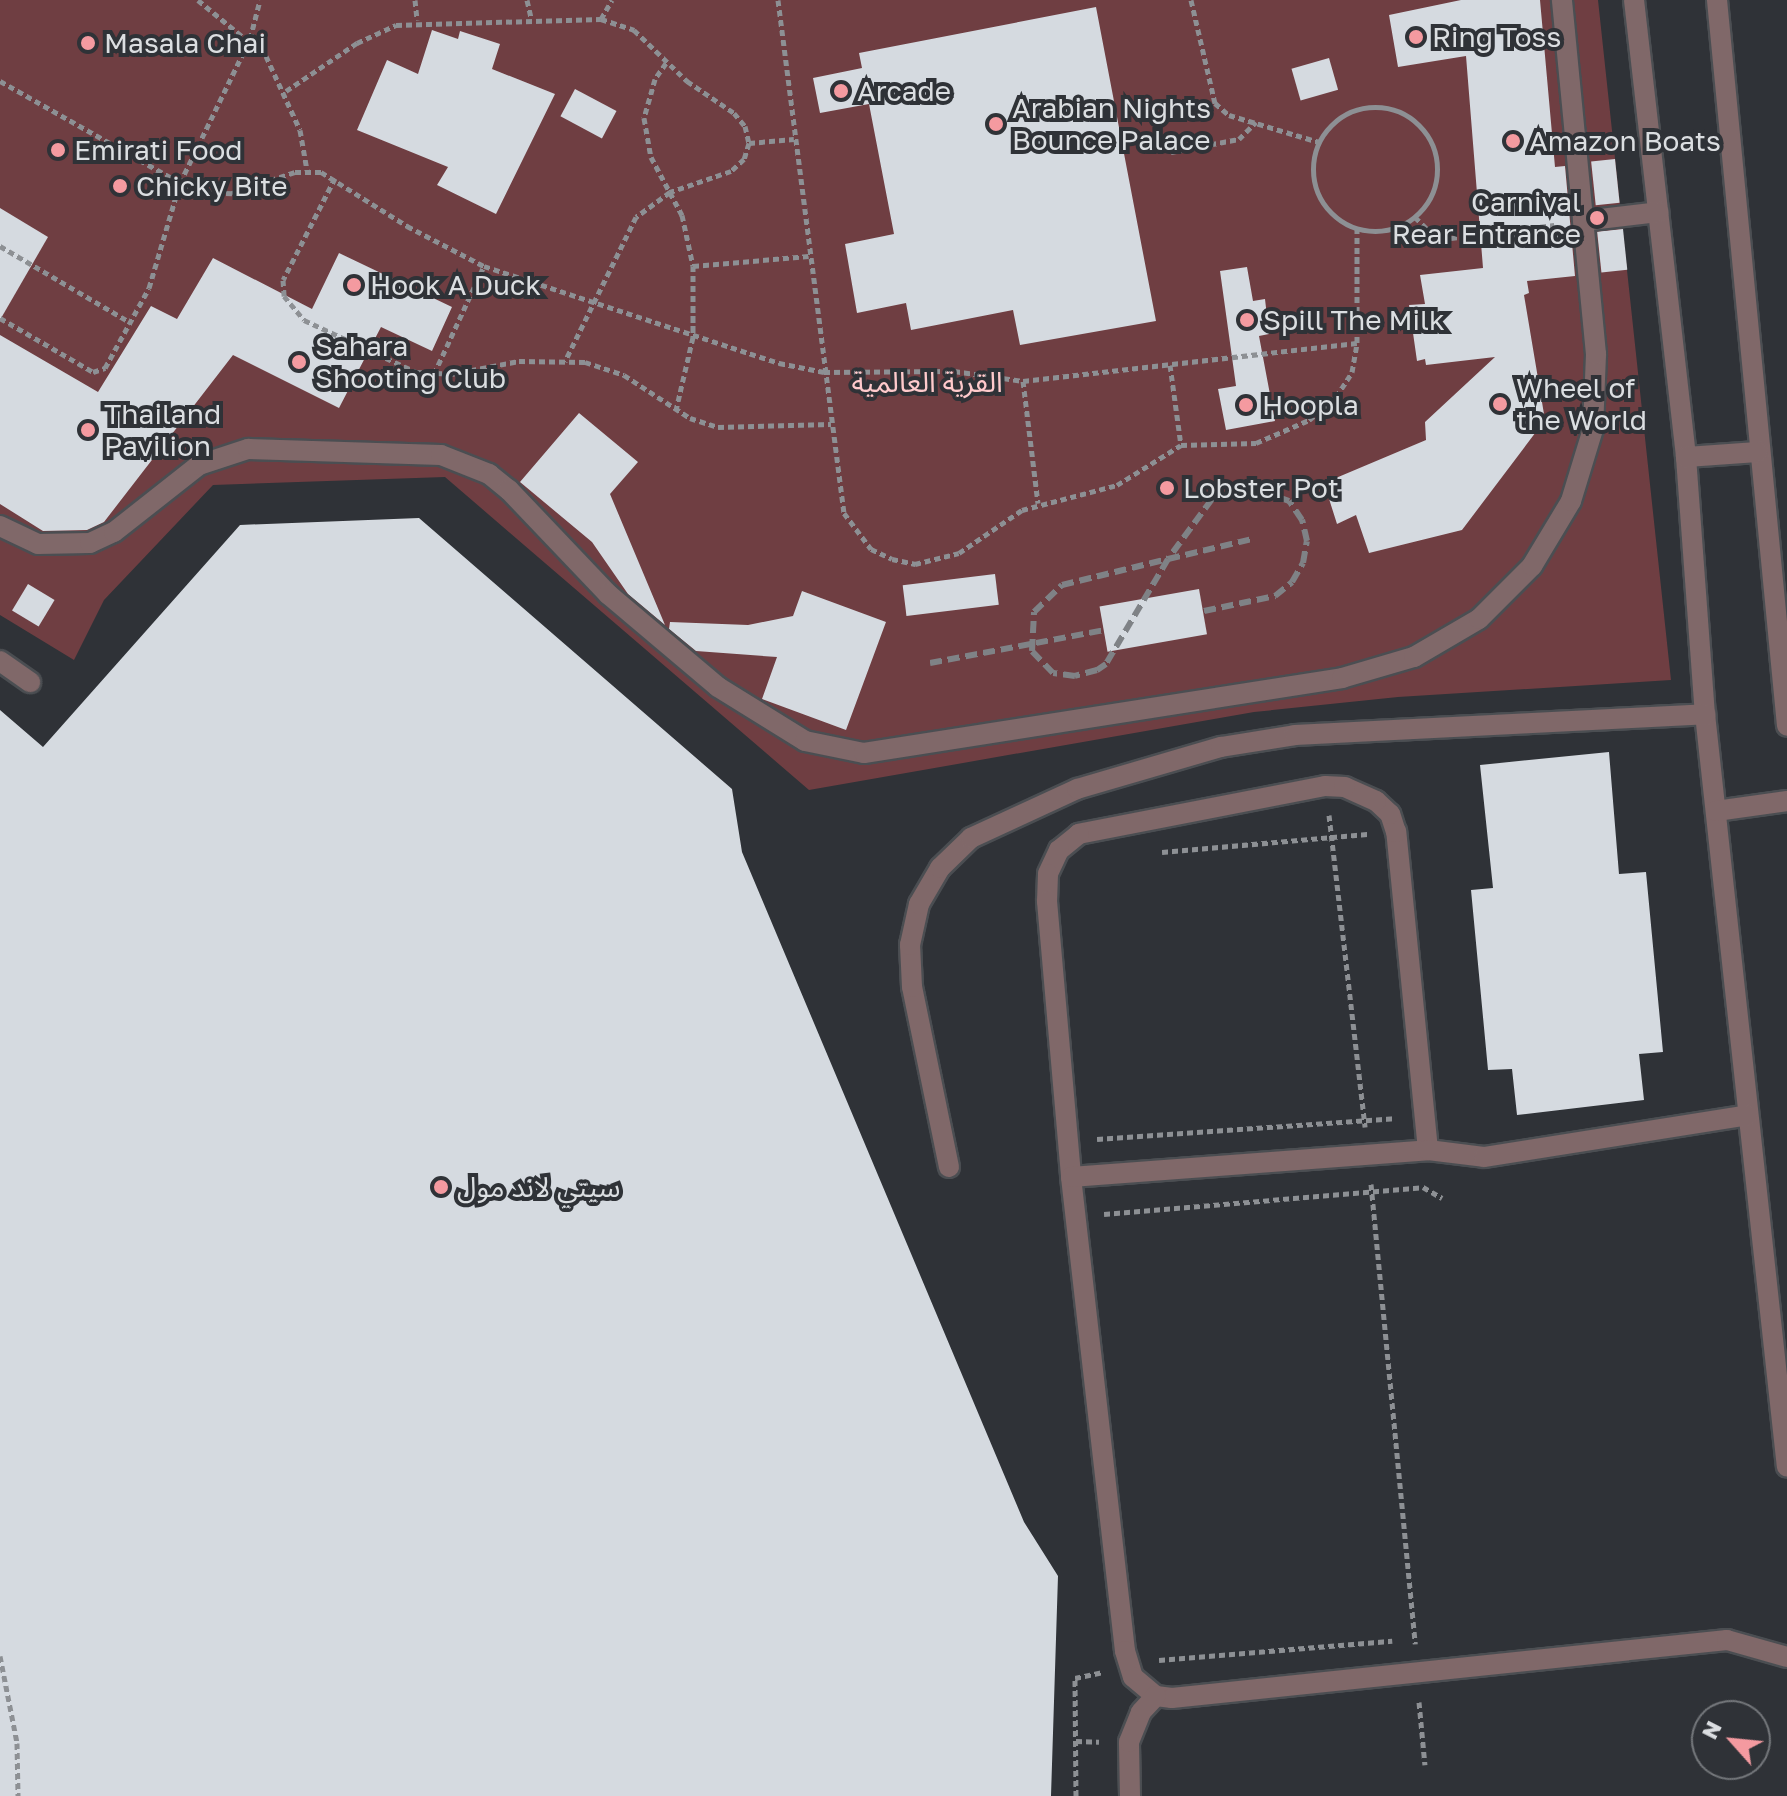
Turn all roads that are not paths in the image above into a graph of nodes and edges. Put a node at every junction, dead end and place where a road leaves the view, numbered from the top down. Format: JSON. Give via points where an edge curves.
{"nodes":[{"id":1,"x":1562,"y":0,"type":"edge"},
{"id":2,"x":1634,"y":0,"type":"edge"},
{"id":3,"x":1717,"y":0,"type":"edge"},
{"id":4,"x":1658,"y":212,"type":"junction"},
{"id":5,"x":1583,"y":221,"type":"junction"},
{"id":6,"x":1758,"y":452,"type":"junction"},
{"id":7,"x":1686,"y":457,"type":"junction"},
{"id":8,"x":0,"y":526,"type":"edge"},
{"id":9,"x":0,"y":661,"type":"edge"},
{"id":10,"x":30,"y":682,"type":"dead end"},
{"id":11,"x":1705,"y":714,"type":"junction"},
{"id":12,"x":1787,"y":726,"type":"edge"},
{"id":13,"x":1787,"y":801,"type":"edge"},
{"id":14,"x":1716,"y":811,"type":"junction"},
{"id":15,"x":1748,"y":1115,"type":"junction"},
{"id":16,"x":1428,"y":1150,"type":"junction"},
{"id":17,"x":949,"y":1167,"type":"dead end"},
{"id":18,"x":1071,"y":1177,"type":"junction"},
{"id":19,"x":1787,"y":1467,"type":"edge"},
{"id":20,"x":1787,"y":1657,"type":"edge"},
{"id":21,"x":1156,"y":1696,"type":"junction"},
{"id":22,"x":1130,"y":1796,"type":"edge"}],
"edges":[{"from":1,"to":5,"type":"street"},
{"from":2,"to":4,"type":"street"},
{"from":3,"to":6,"type":"street"},
{"from":4,"to":5,"type":"street"},
{"from":4,"to":7,"type":"street"},
{"from":5,"to":8,"type":"street","via":[[1596,354],[1593,429],[1571,501],[1532,566],[1479,619],[1414,657],[1342,678],[894,751],[834,750],[778,728],[699,672],[608,594],[509,490],[477,468],[441,455],[248,449],[199,465],[114,532],[90,543],[38,544]]},
{"from":6,"to":7,"type":"street"},
{"from":6,"to":12,"type":"street"},
{"from":7,"to":11,"type":"street"},
{"from":9,"to":10,"type":"street"},
{"from":11,"to":14,"type":"street"},
{"from":11,"to":17,"type":"street","via":[[1295,735],[1221,747],[1077,789],[971,838],[919,904],[910,945],[912,987]]},
{"from":13,"to":14,"type":"street"},
{"from":14,"to":15,"type":"street"},
{"from":15,"to":16,"type":"street","via":[[1484,1157]]},
{"from":15,"to":19,"type":"street"},
{"from":16,"to":18,"type":"street"},
{"from":16,"to":18,"type":"street","via":[[1396,832],[1390,814],[1376,801],[1345,787],[1325,786],[1079,834],[1059,850],[1048,874],[1047,901]]},
{"from":18,"to":21,"type":"street","via":[[1125,1651],[1133,1677]]},
{"from":20,"to":21,"type":"street","via":[[1727,1640],[1417,1675]]},
{"from":21,"to":22,"type":"street","via":[[1133,1727],[1127,1757]]}]}
